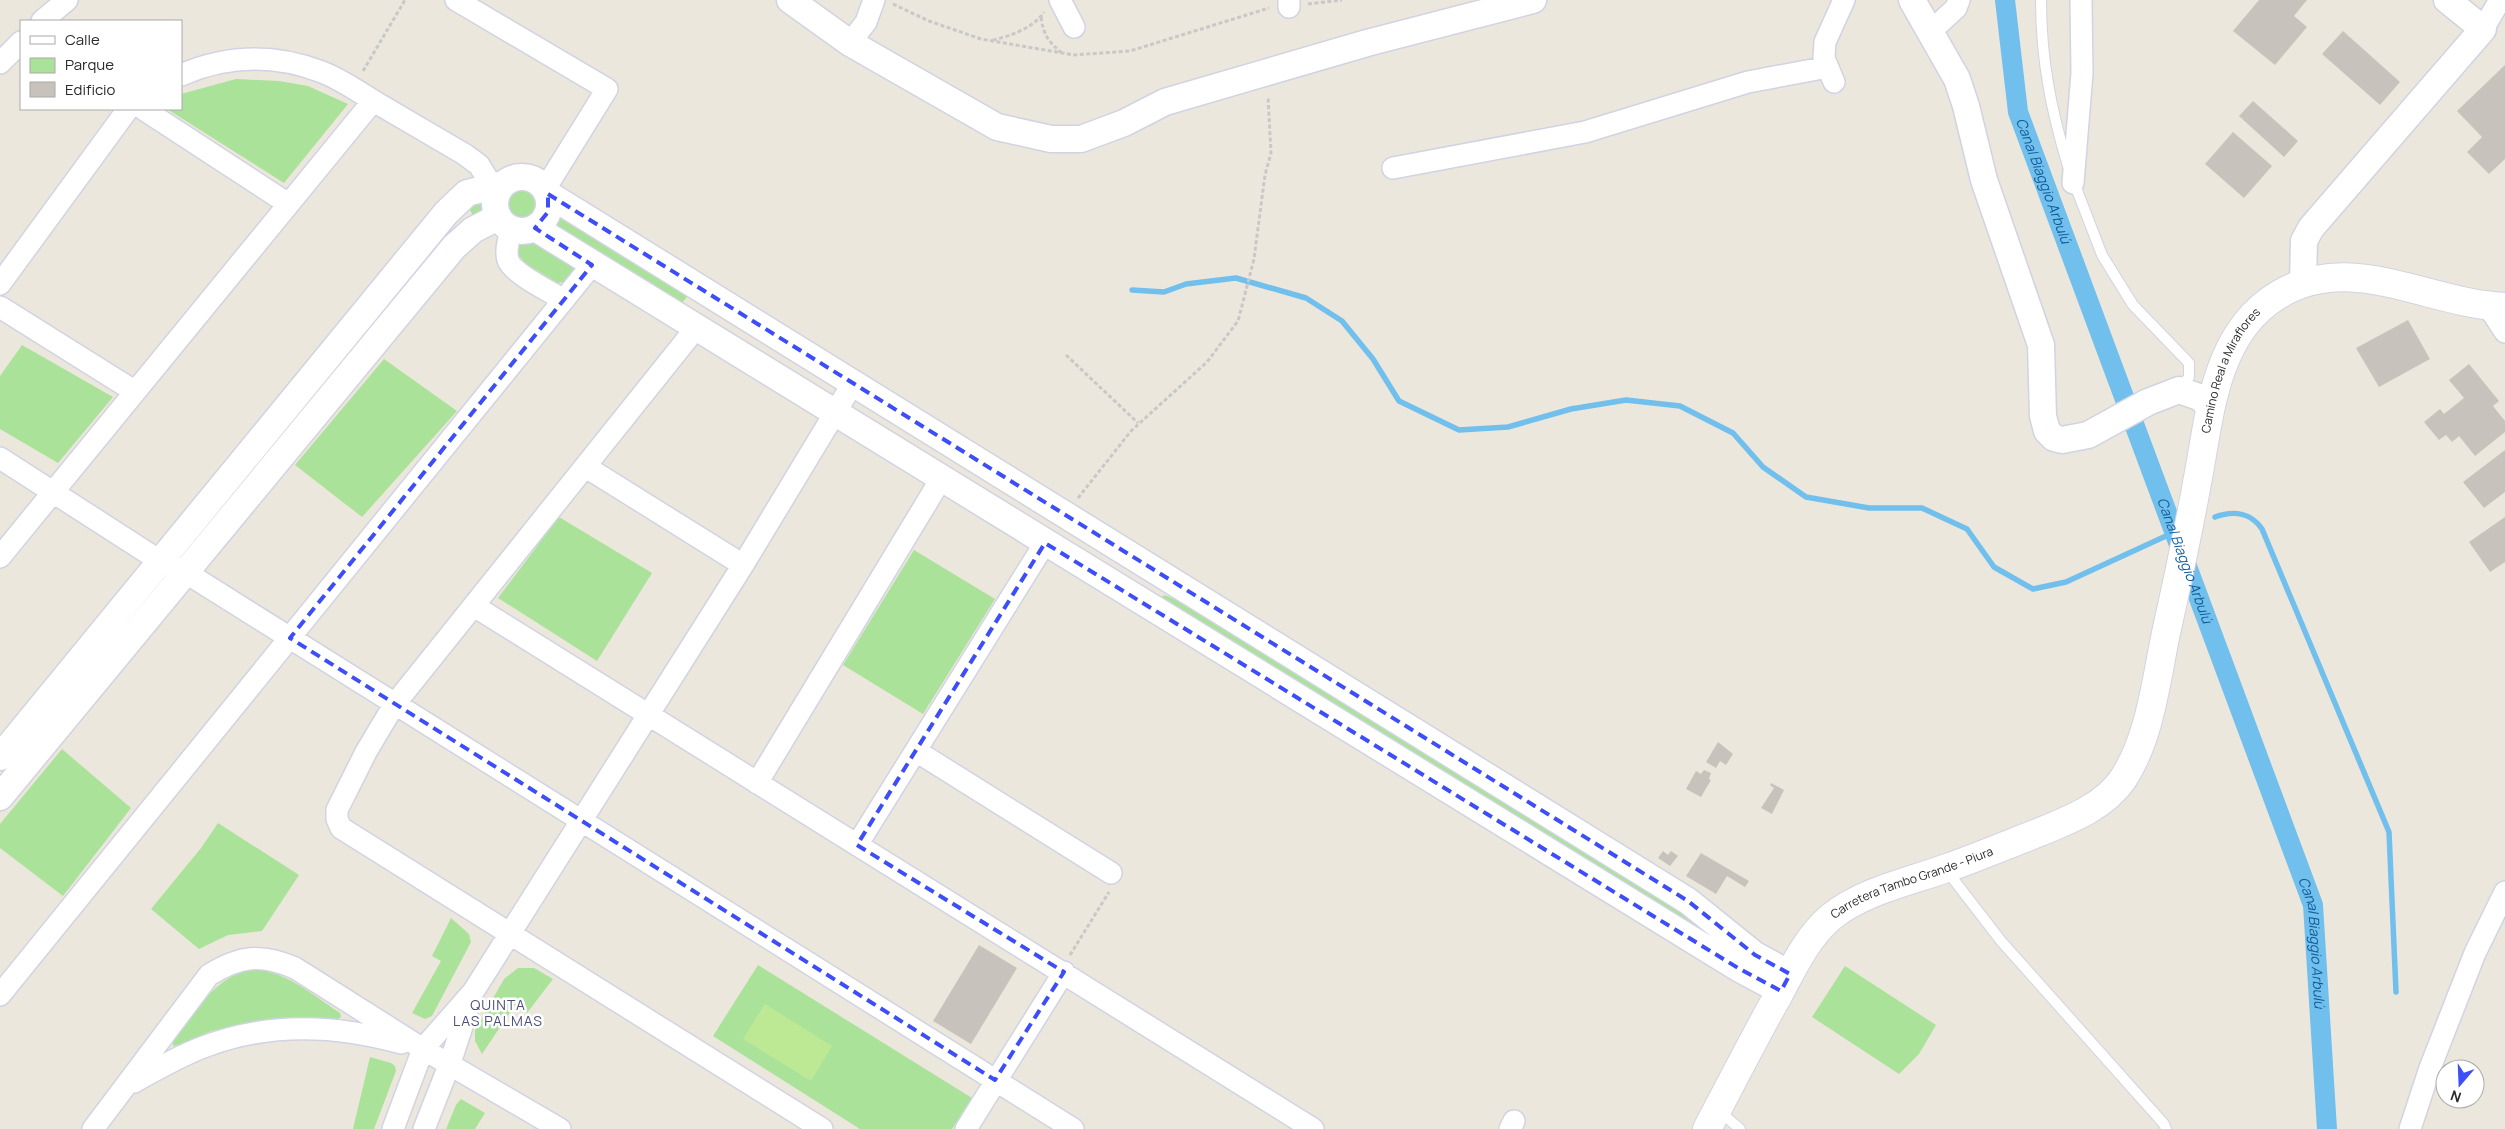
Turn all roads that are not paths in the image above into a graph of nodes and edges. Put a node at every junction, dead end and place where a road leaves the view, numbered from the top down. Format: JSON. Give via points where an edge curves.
{"nodes":[{"id":1,"x":66,"y":0,"type":"edge"},
{"id":2,"x":456,"y":0,"type":"edge"},
{"id":3,"x":790,"y":0,"type":"edge"},
{"id":4,"x":874,"y":0,"type":"edge"},
{"id":5,"x":1533,"y":0,"type":"edge"},
{"id":6,"x":1844,"y":0,"type":"edge"},
{"id":7,"x":1912,"y":0,"type":"edge"},
{"id":8,"x":1959,"y":0,"type":"edge"},
{"id":9,"x":2041,"y":0,"type":"edge"},
{"id":10,"x":2081,"y":0,"type":"edge"},
{"id":11,"x":2447,"y":0,"type":"edge"},
{"id":12,"x":1053,"y":4,"type":"edge"},
{"id":13,"x":2496,"y":15,"type":"edge"},
{"id":14,"x":43,"y":20,"type":"edge"},
{"id":15,"x":1074,"y":27,"type":"dead end"},
{"id":16,"x":1931,"y":31,"type":"junction"},
{"id":17,"x":20,"y":43,"type":"edge"},
{"id":18,"x":850,"y":43,"type":"junction"},
{"id":19,"x":0,"y":63,"type":"edge"},
{"id":20,"x":182,"y":75,"type":"edge"},
{"id":21,"x":373,"y":100,"type":"junction"},
{"id":22,"x":127,"y":110,"type":"edge"},
{"id":23,"x":145,"y":110,"type":"edge"},
{"id":24,"x":1393,"y":168,"type":"dead end"},
{"id":25,"x":2074,"y":183,"type":"junction"},
{"id":26,"x":498,"y":185,"type":"junction"},
{"id":27,"x":546,"y":192,"type":"junction"},
{"id":28,"x":287,"y":203,"type":"junction"},
{"id":29,"x":514,"y":225,"type":"junction"},
{"id":30,"x":592,"y":265,"type":"junction"},
{"id":31,"x":2303,"y":283,"type":"junction"},
{"id":32,"x":0,"y":284,"type":"edge"},
{"id":33,"x":564,"y":300,"type":"junction"},
{"id":34,"x":2497,"y":306,"type":"edge"},
{"id":35,"x":0,"y":308,"type":"edge"},
{"id":36,"x":696,"y":328,"type":"junction"},
{"id":37,"x":2505,"y":332,"type":"edge"},
{"id":38,"x":853,"y":383,"type":"junction"},
{"id":39,"x":2179,"y":390,"type":"junction"},
{"id":40,"x":134,"y":391,"type":"junction"},
{"id":41,"x":2210,"y":406,"type":"junction"},
{"id":42,"x":834,"y":414,"type":"junction"},
{"id":43,"x":0,"y":458,"type":"edge"},
{"id":44,"x":586,"y":467,"type":"junction"},
{"id":45,"x":941,"y":479,"type":"junction"},
{"id":46,"x":52,"y":491,"type":"junction"},
{"id":47,"x":1045,"y":543,"type":"junction"},
{"id":48,"x":0,"y":557,"type":"edge"},
{"id":49,"x":160,"y":561,"type":"junction"},
{"id":50,"x":743,"y":565,"type":"junction"},
{"id":51,"x":184,"y":572,"type":"junction"},
{"id":52,"x":474,"y":606,"type":"junction"},
{"id":53,"x":290,"y":638,"type":"junction"},
{"id":54,"x":2154,"y":688,"type":"joint"},
{"id":55,"x":394,"y":705,"type":"junction"},
{"id":56,"x":648,"y":715,"type":"junction"},
{"id":57,"x":916,"y":750,"type":"junction"},
{"id":58,"x":0,"y":757,"type":"edge"},
{"id":59,"x":757,"y":783,"type":"junction"},
{"id":60,"x":0,"y":797,"type":"edge"},
{"id":61,"x":580,"y":822,"type":"junction"},
{"id":62,"x":857,"y":846,"type":"junction"},
{"id":63,"x":1946,"y":868,"type":"junction"},
{"id":64,"x":1112,"y":879,"type":"road end"},
{"id":65,"x":2505,"y":892,"type":"edge"},
{"id":66,"x":509,"y":932,"type":"junction"},
{"id":67,"x":1063,"y":971,"type":"junction"},
{"id":68,"x":1785,"y":982,"type":"junction"},
{"id":69,"x":473,"y":992,"type":"junction"},
{"id":70,"x":0,"y":994,"type":"edge"},
{"id":71,"x":423,"y":1049,"type":"junction"},
{"id":72,"x":450,"y":1063,"type":"junction"},
{"id":73,"x":995,"y":1080,"type":"junction"},
{"id":74,"x":128,"y":1085,"type":"junction"},
{"id":75,"x":1712,"y":1119,"type":"edge"},
{"id":76,"x":93,"y":1129,"type":"edge"},
{"id":77,"x":393,"y":1129,"type":"edge"},
{"id":78,"x":424,"y":1129,"type":"edge"},
{"id":79,"x":560,"y":1129,"type":"edge"},
{"id":80,"x":822,"y":1129,"type":"edge"},
{"id":81,"x":966,"y":1129,"type":"edge"},
{"id":82,"x":1072,"y":1129,"type":"edge"},
{"id":83,"x":1313,"y":1129,"type":"edge"},
{"id":84,"x":1740,"y":1129,"type":"edge"},
{"id":85,"x":2166,"y":1129,"type":"edge"},
{"id":86,"x":2410,"y":1129,"type":"edge"}],
"edges":[{"from":1,"to":14,"type":"street"},
{"from":2,"to":27,"type":"street","via":[[608,89]]},
{"from":3,"to":18,"type":"street"},
{"from":4,"to":18,"type":"street","via":[[866,22]]},
{"from":5,"to":18,"type":"street","via":[[1367,43],[1165,102],[1081,140],[1051,139],[997,127]]},
{"from":6,"to":24,"type":"street","via":[[1826,42],[1824,58],[1831,74],[1748,82],[1585,132]]},
{"from":7,"to":16,"type":"street"},
{"from":8,"to":16,"type":"street","via":[[1956,8]]},
{"from":9,"to":25,"type":"lane","via":[[2043,58],[2053,116]]},
{"from":10,"to":25,"type":"street","via":[[2082,72]]},
{"from":11,"to":13,"type":"street"},
{"from":12,"to":15,"type":"street"},
{"from":13,"to":31,"type":"street","via":[[2311,228],[2304,241]]},
{"from":16,"to":39,"type":"street","via":[[1957,79],[1984,180],[2040,345],[2043,416],[2047,431],[2062,440],[2088,435],[2148,402]]},
{"from":17,"to":19,"type":"street"},
{"from":20,"to":21,"type":"street","via":[[238,59],[268,59],[324,73]]},
{"from":21,"to":26,"type":"street","via":[[464,154]]},
{"from":21,"to":28,"type":"street"},
{"from":22,"to":32,"type":"street"},
{"from":23,"to":28,"type":"street"},
{"from":25,"to":39,"type":"lane","via":[[2102,255],[2133,305],[2189,363],[2189,377]]},
{"from":26,"to":27,"type":"street","via":[[510,179],[528,177]]},
{"from":26,"to":29,"type":"street","via":[[494,200]]},
{"from":26,"to":49,"type":"street","via":[[467,192],[446,213]]},
{"from":27,"to":29,"type":"street","via":[[548,212],[544,220]]},
{"from":27,"to":38,"type":"street"},
{"from":28,"to":40,"type":"street"},
{"from":29,"to":30,"type":"street"},
{"from":29,"to":33,"type":"street","via":[[506,251],[508,261],[514,270]]},
{"from":29,"to":51,"type":"street","via":[[473,230],[454,247]]},
{"from":30,"to":33,"type":"street"},
{"from":30,"to":36,"type":"street"},
{"from":31,"to":34,"type":"main road","name":"Camino Real a Miraflores","via":[[2338,277],[2364,278],[2391,282],[2463,303]]},
{"from":31,"to":41,"type":"main road","name":"Camino Real a Miraflores","via":[[2266,303],[2247,322],[2220,373]]},
{"from":33,"to":53,"type":"street"},
{"from":34,"to":37,"type":"street"},
{"from":35,"to":40,"type":"street"},
{"from":36,"to":42,"type":"street"},
{"from":36,"to":44,"type":"street"},
{"from":38,"to":42,"type":"street"},
{"from":38,"to":68,"type":"street","via":[[1688,901]]},
{"from":39,"to":41,"type":"street","via":[[2199,397]]},
{"from":40,"to":46,"type":"street"},
{"from":41,"to":54,"type":"main road","name":"Camino Real a Miraflores"},
{"from":42,"to":45,"type":"street"},
{"from":42,"to":50,"type":"street"},
{"from":43,"to":46,"type":"street"},
{"from":44,"to":50,"type":"street"},
{"from":44,"to":52,"type":"street"},
{"from":45,"to":47,"type":"street"},
{"from":45,"to":59,"type":"street"},
{"from":46,"to":48,"type":"street"},
{"from":46,"to":49,"type":"street"},
{"from":47,"to":57,"type":"street"},
{"from":47,"to":68,"type":"street","via":[[1738,968]]},
{"from":49,"to":51,"type":"street"},
{"from":49,"to":58,"type":"street"},
{"from":50,"to":56,"type":"street"},
{"from":51,"to":53,"type":"street"},
{"from":51,"to":60,"type":"street"},
{"from":52,"to":55,"type":"street"},
{"from":52,"to":56,"type":"street"},
{"from":53,"to":55,"type":"street"},
{"from":53,"to":70,"type":"street"},
{"from":54,"to":63,"type":"main road","name":"Carretera Tambo Grande - Piura","via":[[2136,754],[2121,782],[2101,800],[2078,816]]},
{"from":55,"to":61,"type":"street"},
{"from":55,"to":66,"type":"street","via":[[337,810],[338,823],[341,828]]},
{"from":56,"to":59,"type":"street"},
{"from":56,"to":61,"type":"street"},
{"from":57,"to":62,"type":"street"},
{"from":57,"to":64,"type":"street"},
{"from":59,"to":62,"type":"street"},
{"from":61,"to":66,"type":"street"},
{"from":61,"to":73,"type":"street"},
{"from":62,"to":67,"type":"street"},
{"from":63,"to":68,"type":"main road","name":"Carretera Tambo Grande - Piura","via":[[1886,888],[1829,918],[1805,947]]},
{"from":63,"to":85,"type":"lane","via":[[2001,941]]},
{"from":65,"to":86,"type":"street","via":[[2475,953]]},
{"from":66,"to":69,"type":"street"},
{"from":66,"to":80,"type":"street"},
{"from":67,"to":73,"type":"street"},
{"from":67,"to":83,"type":"street"},
{"from":68,"to":75,"type":"main road","name":"Carretera Tambo Grande - Piura"},
{"from":69,"to":71,"type":"street"},
{"from":69,"to":72,"type":"street"},
{"from":71,"to":72,"type":"street"},
{"from":71,"to":74,"type":"street","via":[[370,1034],[334,1029],[259,1032],[206,1046]]},
{"from":71,"to":74,"type":"street","via":[[295,968],[261,957],[244,959],[226,964],[209,975]]},
{"from":71,"to":77,"type":"street"},
{"from":72,"to":78,"type":"street"},
{"from":72,"to":79,"type":"street"},
{"from":73,"to":81,"type":"street"},
{"from":73,"to":82,"type":"street"},
{"from":74,"to":76,"type":"street"},
{"from":75,"to":84,"type":"lane"}]}
